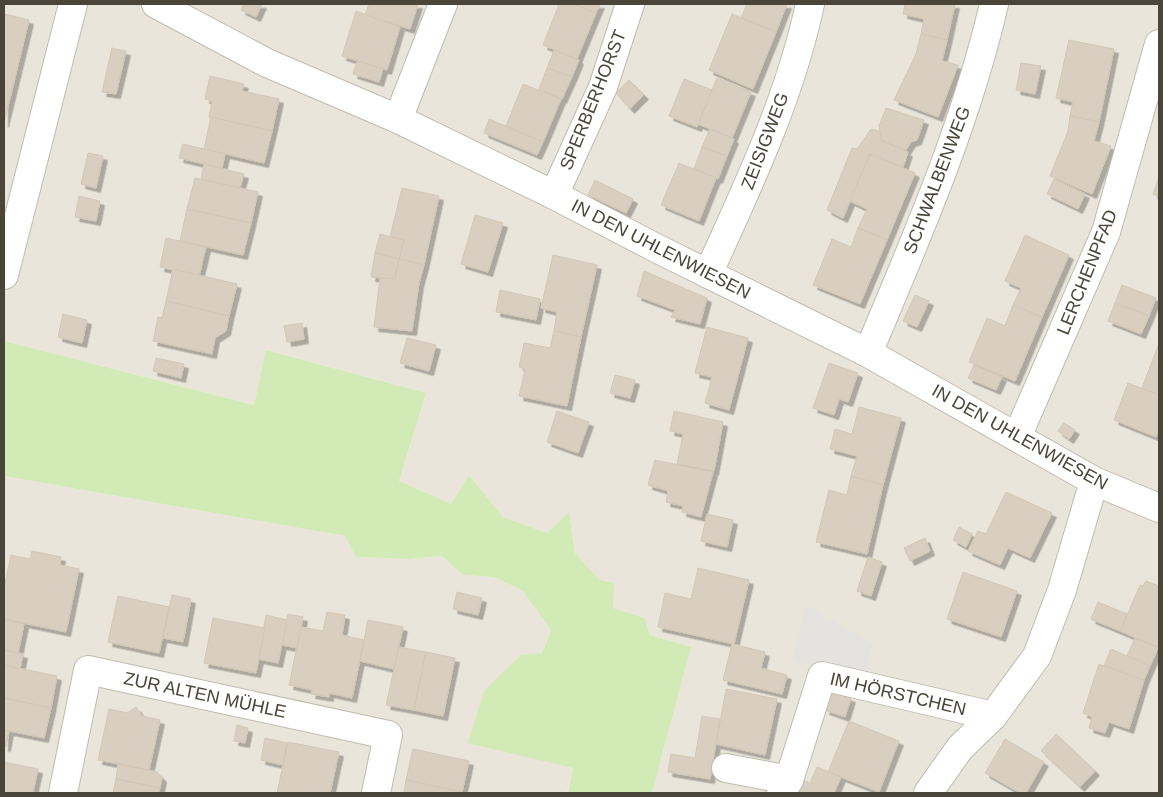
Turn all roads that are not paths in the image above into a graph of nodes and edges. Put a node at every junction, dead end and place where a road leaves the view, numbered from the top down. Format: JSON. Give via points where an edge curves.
{"nodes":[{"id":1,"x":73,"y":4,"type":"edge"},
{"id":2,"x":156,"y":4,"type":"edge"},
{"id":3,"x":443,"y":4,"type":"edge"},
{"id":4,"x":630,"y":4,"type":"edge"},
{"id":5,"x":810,"y":4,"type":"edge"},
{"id":6,"x":994,"y":4,"type":"edge"},
{"id":7,"x":1159,"y":44,"type":"edge"},
{"id":8,"x":398,"y":119,"type":"junction"},
{"id":9,"x":554,"y":195,"type":"junction"},
{"id":10,"x":4,"y":274,"type":"edge"},
{"id":11,"x":708,"y":274,"type":"junction"},
{"id":12,"x":868,"y":353,"type":"junction"},
{"id":13,"x":1017,"y":437,"type":"junction"},
{"id":14,"x":1094,"y":481,"type":"junction"},
{"id":15,"x":1159,"y":508,"type":"edge"},
{"id":16,"x":993,"y":716,"type":"junction"},
{"id":17,"x":726,"y":768,"type":"dead end"},
{"id":18,"x":785,"y":786,"type":"edge"},
{"id":19,"x":63,"y":793,"type":"edge"},
{"id":20,"x":376,"y":793,"type":"edge"},
{"id":21,"x":928,"y":793,"type":"edge"}],
"edges":[{"from":1,"to":10,"type":"street"},
{"from":2,"to":8,"type":"street","name":"IN DEN UHLENWIESEN","via":[[267,63]]},
{"from":3,"to":8,"type":"street"},
{"from":4,"to":9,"type":"street","name":"SPERBERHORST","via":[[602,87]]},
{"from":5,"to":11,"type":"street","name":"ZEISIGWEG","via":[[803,40],[762,156]]},
{"from":6,"to":12,"type":"street","name":"SCHWALBENWEG","via":[[964,112],[924,221]]},
{"from":7,"to":13,"type":"street","name":"LERCHENPFAD","via":[[1106,232]]},
{"from":8,"to":9,"type":"street","name":"IN DEN UHLENWIESEN"},
{"from":9,"to":11,"type":"street","name":"IN DEN UHLENWIESEN"},
{"from":11,"to":12,"type":"street","name":"IN DEN UHLENWIESEN"},
{"from":12,"to":13,"type":"street","name":"IN DEN UHLENWIESEN"},
{"from":13,"to":14,"type":"street","name":"IN DEN UHLENWIESEN"},
{"from":14,"to":15,"type":"street","name":"IN DEN UHLENWIESEN"},
{"from":14,"to":16,"type":"street","name":"IM HÖRSTCHEN","via":[[1062,590],[1037,656]]},
{"from":16,"to":18,"type":"street","name":"IM HÖRSTCHEN","via":[[822,676]]},
{"from":16,"to":21,"type":"street","name":"IM HÖRSTCHEN","via":[[960,748]]},
{"from":17,"to":18,"type":"street","name":"IM HÖRSTCHEN"},
{"from":19,"to":20,"type":"street","name":"ZUR ALTEN MÜHLE","via":[[88,670],[388,735]]}]}
